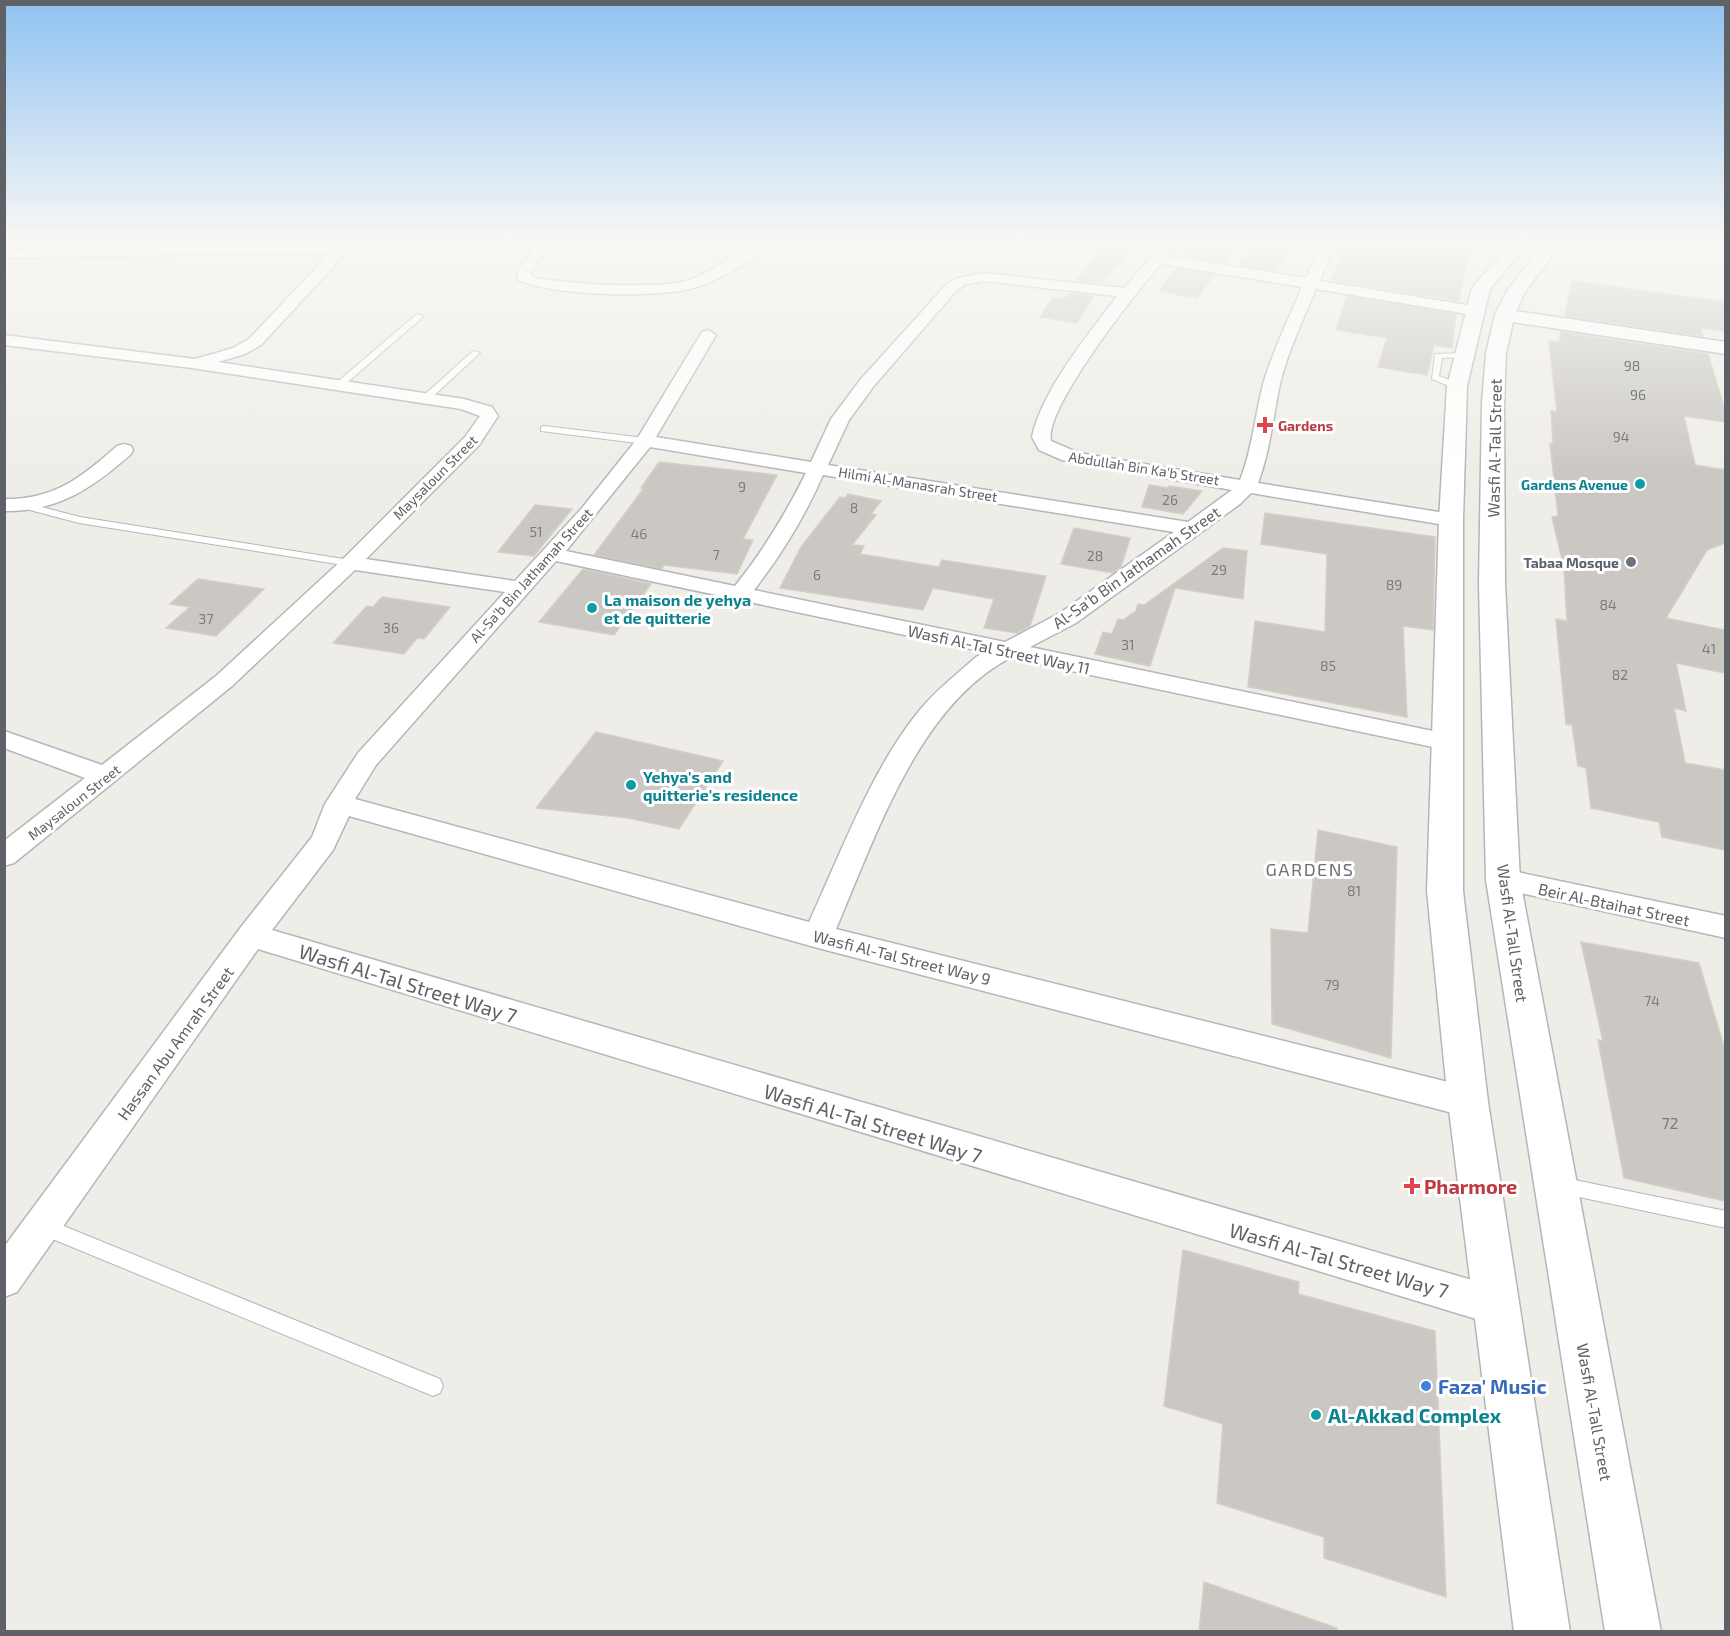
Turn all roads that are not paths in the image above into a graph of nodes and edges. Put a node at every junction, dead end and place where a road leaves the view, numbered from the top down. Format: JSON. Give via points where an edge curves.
{"nodes":[{"id":1,"x":277,"y":318,"type":"edge"},
{"id":2,"x":417,"y":318,"type":"edge"},
{"id":3,"x":924,"y":318,"type":"edge"},
{"id":4,"x":1110,"y":318,"type":"edge"},
{"id":5,"x":1294,"y":318,"type":"edge"},
{"id":6,"x":1486,"y":318,"type":"edge"},
{"id":7,"x":1490,"y":318,"type":"edge"},
{"id":8,"x":1525,"y":318,"type":"edge"},
{"id":9,"x":708,"y":335,"type":"dead end"},
{"id":10,"x":4,"y":340,"type":"edge"},
{"id":11,"x":1725,"y":348,"type":"edge"},
{"id":12,"x":476,"y":353,"type":"dead end"},
{"id":13,"x":192,"y":363,"type":"junction"},
{"id":14,"x":339,"y":386,"type":"junction"},
{"id":15,"x":426,"y":398,"type":"junction"},
{"id":16,"x":544,"y":429,"type":"dead end"},
{"id":17,"x":645,"y":441,"type":"junction"},
{"id":18,"x":124,"y":450,"type":"dead end"},
{"id":19,"x":817,"y":469,"type":"junction"},
{"id":20,"x":1247,"y":486,"type":"junction"},
{"id":21,"x":4,"y":506,"type":"edge"},
{"id":22,"x":30,"y":507,"type":"junction"},
{"id":23,"x":1451,"y":519,"type":"junction"},
{"id":24,"x":1191,"y":529,"type":"junction"},
{"id":25,"x":552,"y":554,"type":"junction"},
{"id":26,"x":350,"y":562,"type":"junction"},
{"id":27,"x":521,"y":588,"type":"junction"},
{"id":28,"x":741,"y":592,"type":"junction"},
{"id":29,"x":1005,"y":649,"type":"junction"},
{"id":30,"x":4,"y":740,"type":"edge"},
{"id":31,"x":1447,"y":742,"type":"junction"},
{"id":32,"x":107,"y":777,"type":"junction"},
{"id":33,"x":338,"y":804,"type":"junction"},
{"id":34,"x":4,"y":856,"type":"edge"},
{"id":35,"x":1503,"y":880,"type":"junction"},
{"id":36,"x":1725,"y":927,"type":"edge"},
{"id":37,"x":251,"y":935,"type":"junction"},
{"id":38,"x":818,"y":936,"type":"junction"},
{"id":39,"x":1468,"y":1102,"type":"junction"},
{"id":40,"x":1555,"y":1184,"type":"junction"},
{"id":41,"x":1725,"y":1220,"type":"edge"},
{"id":42,"x":44,"y":1227,"type":"junction"},
{"id":43,"x":4,"y":1279,"type":"edge"},
{"id":44,"x":1496,"y":1306,"type":"junction"},
{"id":45,"x":433,"y":1386,"type":"dead end"},
{"id":46,"x":1542,"y":1632,"type":"edge"},
{"id":47,"x":1633,"y":1632,"type":"edge"}],
"edges":[{"from":1,"to":13,"type":"street","via":[[255,342],[239,351]]},
{"from":2,"to":14,"type":"lane"},
{"from":3,"to":19,"type":"street","via":[[840,419]]},
{"from":4,"to":20,"type":"street","name":"Abdullah Bin Ka'b Street","via":[[1048,415],[1043,442],[1059,454],[1079,459]]},
{"from":5,"to":20,"type":"street","name":"Al-Sa'b Bin Jathamah Street","via":[[1272,383],[1255,466]]},
{"from":6,"to":23,"type":"main road","name":"Wasfi Al-Tall Street","via":[[1460,370]]},
{"from":7,"to":35,"type":"main road","name":"Wasfi Al-Tall Street","via":[[1496,353],[1492,538]]},
{"from":8,"to":11,"type":"main road"},
{"from":9,"to":17,"type":"street","name":"Al-Sa'b Bin Jathamah Street"},
{"from":10,"to":13,"type":"street","name":"Maysaloun Street"},
{"from":12,"to":15,"type":"lane"},
{"from":13,"to":14,"type":"street","name":"Maysaloun Street"},
{"from":14,"to":15,"type":"street","name":"Maysaloun Street"},
{"from":15,"to":26,"type":"street","name":"Maysaloun Street","via":[[478,408],[489,416],[472,441]]},
{"from":16,"to":17,"type":"lane"},
{"from":17,"to":19,"type":"street","name":"Hilmi Al-Manasrah Street"},
{"from":17,"to":25,"type":"street","name":"Al-Sa'b Bin Jathamah Street"},
{"from":18,"to":22,"type":"street","via":[[76,488],[48,503]]},
{"from":19,"to":24,"type":"street","name":"Hilmi Al-Manasrah Street"},
{"from":19,"to":28,"type":"street","via":[[765,562]]},
{"from":20,"to":23,"type":"street","name":"Abdullah Bin Ka'b Street","via":[[1308,499]]},
{"from":20,"to":24,"type":"street","name":"Al-Sa'b Bin Jathamah Street"},
{"from":21,"to":22,"type":"street"},
{"from":22,"to":26,"type":"lane","via":[[79,520]]},
{"from":23,"to":31,"type":"main road","name":"Wasfi Al-Tall Street"},
{"from":24,"to":29,"type":"street","name":"Al-Sa'b Bin Jathamah Street","via":[[1068,618]]},
{"from":25,"to":27,"type":"street","name":"Al-Sa'b Bin Jathamah Street"},
{"from":25,"to":28,"type":"street","name":"Wasfi Al-Tal Street Way 11"},
{"from":26,"to":27,"type":"street"},
{"from":26,"to":32,"type":"street","name":"Maysaloun Street","via":[[224,681]]},
{"from":27,"to":33,"type":"street","name":"Al-Sa'b Bin Jathamah Street","via":[[367,759]]},
{"from":28,"to":29,"type":"street","name":"Wasfi Al-Tal Street Way 11"},
{"from":29,"to":31,"type":"street","name":"Wasfi Al-Tal Street Way 11"},
{"from":29,"to":38,"type":"street","name":"Al-Sa'b Bin Jathamah Street","via":[[967,676],[928,716],[870,818]]},
{"from":30,"to":32,"type":"street"},
{"from":31,"to":39,"type":"main road","name":"Wasfi Al-Tall Street","via":[[1445,891]]},
{"from":32,"to":34,"type":"street","name":"Maysaloun Street"},
{"from":33,"to":37,"type":"street","name":"Hassan Abu Amrah Street","via":[[323,843]]},
{"from":33,"to":38,"type":"street","name":"Wasfi Al-Tal Street Way 9"},
{"from":35,"to":36,"type":"street","name":"Beir Al-Btaihat Street"},
{"from":35,"to":40,"type":"main road","name":"Wasfi Al-Tall Street"},
{"from":37,"to":42,"type":"street","name":"Hassan Abu Amrah Street"},
{"from":37,"to":44,"type":"street","name":"Wasfi Al-Tal Street Way 7"},
{"from":38,"to":39,"type":"street","name":"Wasfi Al-Tal Street Way 9"},
{"from":39,"to":44,"type":"main road","name":"Wasfi Al-Tall Street"},
{"from":40,"to":41,"type":"lane"},
{"from":40,"to":47,"type":"main road","name":"Wasfi Al-Tall Street"},
{"from":42,"to":43,"type":"street","name":"Hassan Abu Amrah Street"},
{"from":42,"to":45,"type":"lane"},
{"from":44,"to":46,"type":"main road","name":"Wasfi Al-Tall Street"}]}
